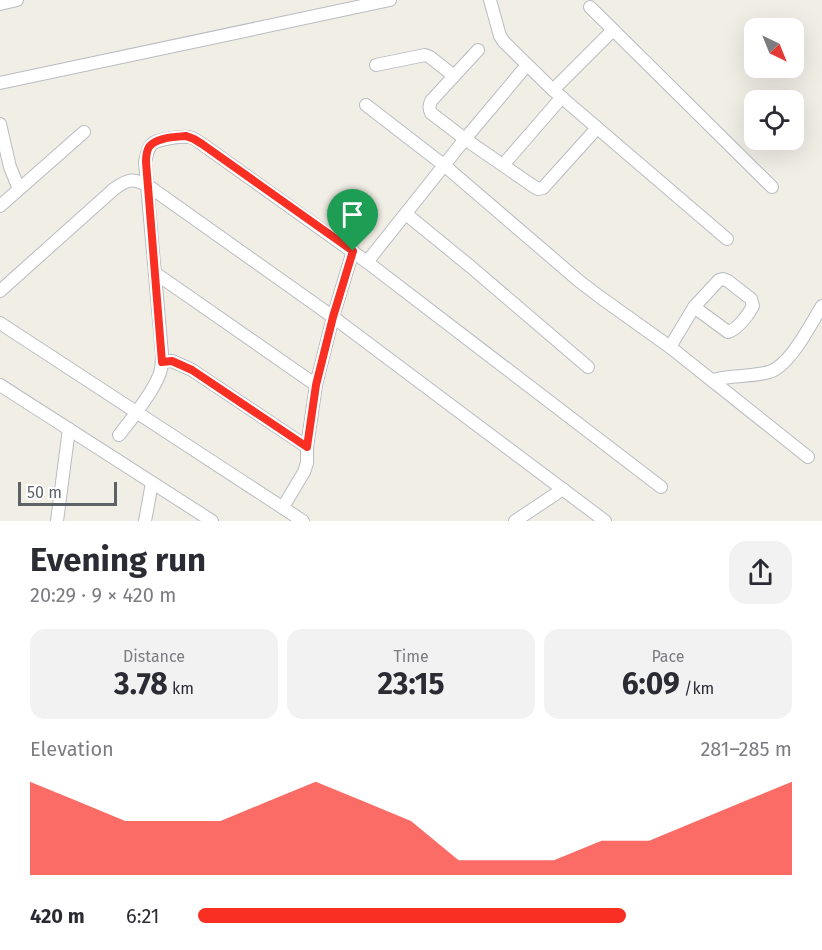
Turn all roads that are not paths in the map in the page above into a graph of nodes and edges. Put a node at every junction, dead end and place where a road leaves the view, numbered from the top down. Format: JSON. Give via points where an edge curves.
{"nodes":[{"id":1,"x":17,"y":0,"type":"edge"},
{"id":2,"x":390,"y":0,"type":"edge"},
{"id":3,"x":490,"y":0,"type":"edge"},
{"id":4,"x":0,"y":4,"type":"edge"},
{"id":5,"x":590,"y":7,"type":"dead end"},
{"id":6,"x":613,"y":30,"type":"junction"},
{"id":7,"x":478,"y":50,"type":"dead end"},
{"id":8,"x":376,"y":65,"type":"dead end"},
{"id":9,"x":527,"y":65,"type":"junction"},
{"id":10,"x":454,"y":76,"type":"junction"},
{"id":11,"x":0,"y":84,"type":"edge"},
{"id":12,"x":557,"y":93,"type":"junction"},
{"id":13,"x":366,"y":105,"type":"dead end"},
{"id":14,"x":0,"y":124,"type":"edge"},
{"id":15,"x":597,"y":128,"type":"junction"},
{"id":16,"x":84,"y":132,"type":"dead end"},
{"id":17,"x":465,"y":139,"type":"junction"},
{"id":18,"x":503,"y":165,"type":"junction"},
{"id":19,"x":445,"y":166,"type":"junction"},
{"id":20,"x":147,"y":185,"type":"junction"},
{"id":21,"x":772,"y":187,"type":"dead end"},
{"id":22,"x":19,"y":189,"type":"junction"},
{"id":23,"x":0,"y":206,"type":"edge"},
{"id":24,"x":406,"y":214,"type":"junction"},
{"id":25,"x":727,"y":239,"type":"dead end"},
{"id":26,"x":353,"y":251,"type":"junction"},
{"id":27,"x":367,"y":262,"type":"junction"},
{"id":28,"x":155,"y":273,"type":"junction"},
{"id":29,"x":0,"y":291,"type":"edge"},
{"id":30,"x":822,"y":306,"type":"edge"},
{"id":31,"x":694,"y":307,"type":"junction"},
{"id":32,"x":333,"y":317,"type":"junction"},
{"id":33,"x":0,"y":323,"type":"edge"},
{"id":34,"x":670,"y":347,"type":"junction"},
{"id":35,"x":162,"y":362,"type":"junction"},
{"id":36,"x":588,"y":367,"type":"dead end"},
{"id":37,"x":713,"y":380,"type":"junction"},
{"id":38,"x":0,"y":385,"type":"edge"},
{"id":39,"x":316,"y":385,"type":"junction"},
{"id":40,"x":136,"y":413,"type":"junction"},
{"id":41,"x":69,"y":429,"type":"junction"},
{"id":42,"x":119,"y":435,"type":"dead end"},
{"id":43,"x":307,"y":447,"type":"junction"},
{"id":44,"x":808,"y":457,"type":"dead end"},
{"id":45,"x":152,"y":483,"type":"junction"},
{"id":46,"x":662,"y":487,"type":"dead end"},
{"id":47,"x":562,"y":489,"type":"junction"},
{"id":48,"x":283,"y":507,"type":"junction"},
{"id":49,"x":57,"y":521,"type":"edge"},
{"id":50,"x":146,"y":521,"type":"edge"},
{"id":51,"x":212,"y":521,"type":"edge"},
{"id":52,"x":303,"y":521,"type":"edge"},
{"id":53,"x":515,"y":521,"type":"edge"},
{"id":54,"x":605,"y":521,"type":"edge"}],
"edges":[{"from":1,"to":4,"type":"street"},
{"from":2,"to":11,"type":"street"},
{"from":3,"to":9,"type":"street","via":[[500,36]]},
{"from":5,"to":6,"type":"street"},
{"from":6,"to":12,"type":"street"},
{"from":6,"to":21,"type":"street"},
{"from":7,"to":10,"type":"street"},
{"from":8,"to":10,"type":"street","via":[[425,55]]},
{"from":9,"to":12,"type":"street"},
{"from":9,"to":17,"type":"street"},
{"from":10,"to":17,"type":"street","via":[[431,101],[429,109]]},
{"from":12,"to":15,"type":"street"},
{"from":12,"to":18,"type":"street"},
{"from":13,"to":19,"type":"street"},
{"from":14,"to":22,"type":"street"},
{"from":15,"to":18,"type":"street","via":[[543,188],[538,189]]},
{"from":15,"to":25,"type":"street"},
{"from":16,"to":22,"type":"street"},
{"from":17,"to":18,"type":"street"},
{"from":17,"to":19,"type":"street"},
{"from":19,"to":24,"type":"street"},
{"from":19,"to":34,"type":"street","via":[[579,281]]},
{"from":20,"to":26,"type":"street","via":[[147,151],[151,145],[186,136]]},
{"from":20,"to":28,"type":"street"},
{"from":20,"to":29,"type":"street","via":[[130,180],[114,189]]},
{"from":20,"to":32,"type":"street"},
{"from":22,"to":23,"type":"street"},
{"from":24,"to":27,"type":"street"},
{"from":24,"to":36,"type":"street"},
{"from":26,"to":27,"type":"street"},
{"from":26,"to":32,"type":"street"},
{"from":27,"to":46,"type":"street"},
{"from":28,"to":35,"type":"street"},
{"from":28,"to":39,"type":"street"},
{"from":30,"to":37,"type":"street","via":[[793,353],[778,368]]},
{"from":31,"to":31,"type":"street","via":[[723,279],[751,300],[753,306],[732,332]]},
{"from":31,"to":34,"type":"street"},
{"from":32,"to":39,"type":"street"},
{"from":32,"to":47,"type":"street"},
{"from":33,"to":40,"type":"street"},
{"from":34,"to":37,"type":"street"},
{"from":35,"to":40,"type":"street","via":[[159,378]]},
{"from":35,"to":43,"type":"street","via":[[172,361],[192,370]]},
{"from":37,"to":44,"type":"street"},
{"from":38,"to":41,"type":"street"},
{"from":39,"to":43,"type":"street"},
{"from":40,"to":42,"type":"street"},
{"from":40,"to":48,"type":"street"},
{"from":41,"to":45,"type":"street"},
{"from":41,"to":49,"type":"street"},
{"from":43,"to":48,"type":"street","via":[[304,472]]},
{"from":45,"to":50,"type":"street"},
{"from":45,"to":51,"type":"street"},
{"from":47,"to":53,"type":"street"},
{"from":47,"to":54,"type":"street"},
{"from":48,"to":52,"type":"street"}]}
